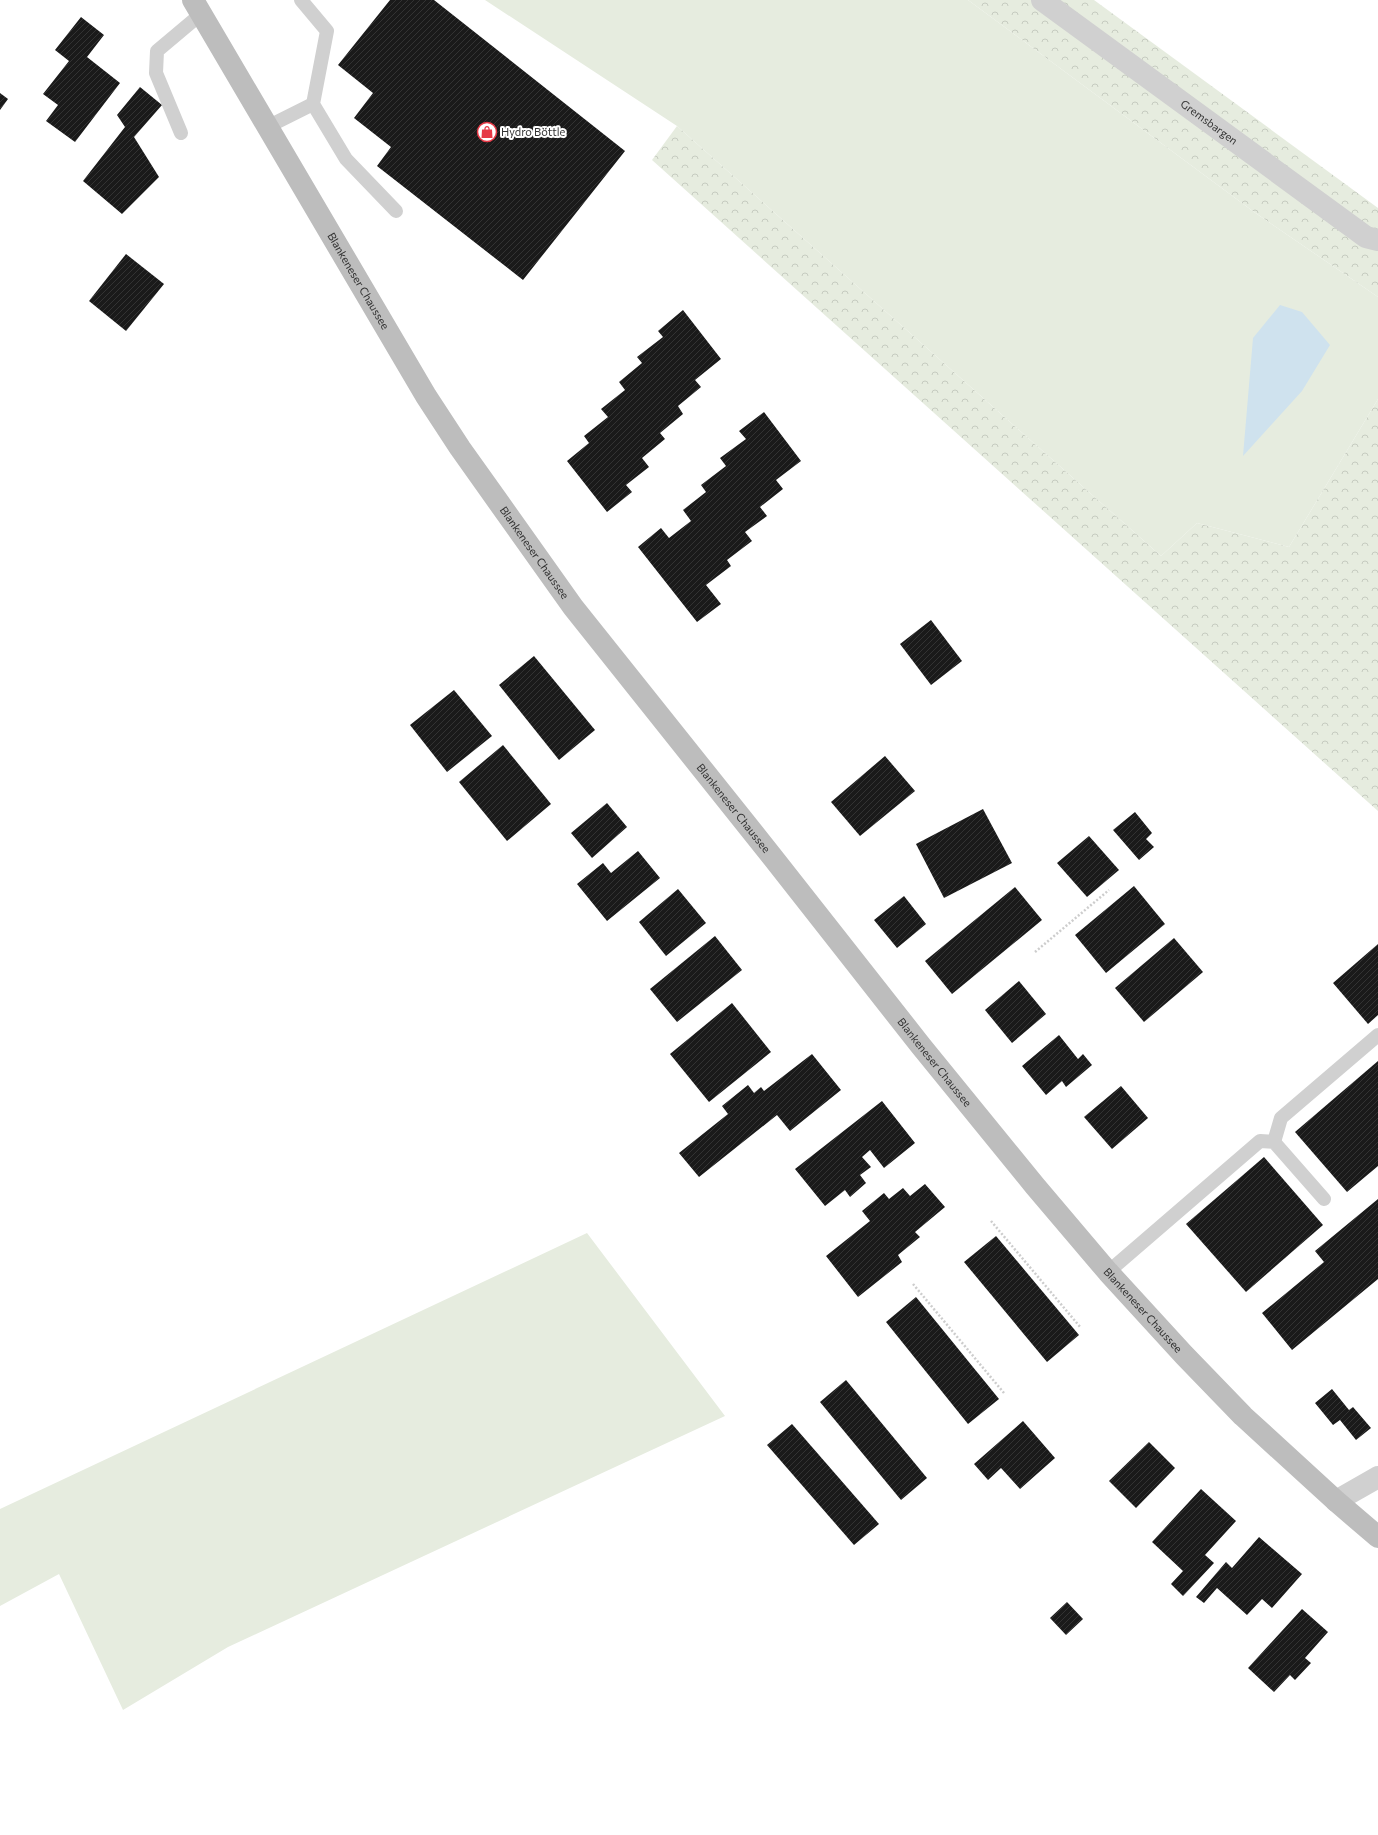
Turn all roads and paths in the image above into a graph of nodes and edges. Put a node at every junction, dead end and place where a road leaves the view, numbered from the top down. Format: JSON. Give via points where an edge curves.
{"nodes":[{"id":1,"x":301,"y":0,"type":"edge"},
{"id":2,"x":1042,"y":0,"type":"edge"},
{"id":3,"x":197,"y":7,"type":"edge"},
{"id":4,"x":313,"y":104,"type":"junction"},
{"id":5,"x":267,"y":126,"type":"junction"},
{"id":6,"x":181,"y":133,"type":"dead end"},
{"id":7,"x":396,"y":211,"type":"dead end"},
{"id":8,"x":1378,"y":240,"type":"edge"},
{"id":9,"x":1109,"y":890,"type":"dead end"},
{"id":10,"x":1035,"y":952,"type":"dead end"},
{"id":11,"x":1378,"y":1036,"type":"edge"},
{"id":12,"x":1274,"y":1142,"type":"junction"},
{"id":13,"x":1324,"y":1199,"type":"dead end"},
{"id":14,"x":991,"y":1221,"type":"dead end"},
{"id":15,"x":1108,"y":1272,"type":"junction"},
{"id":16,"x":913,"y":1284,"type":"dead end"},
{"id":17,"x":1081,"y":1328,"type":"dead end"},
{"id":18,"x":1004,"y":1393,"type":"dead end"},
{"id":19,"x":1378,"y":1477,"type":"edge"},
{"id":20,"x":1336,"y":1501,"type":"junction"},
{"id":21,"x":1378,"y":1537,"type":"edge"}],
"edges":[{"from":1,"to":4,"type":"lane","via":[[327,31]]},
{"from":2,"to":8,"type":"street","name":"Gremsbargen","via":[[1366,236]]},
{"from":3,"to":5,"type":"main road","name":"Blankeneser Chaussee"},
{"from":3,"to":6,"type":"lane","via":[[157,51],[156,73]]},
{"from":4,"to":5,"type":"lane"},
{"from":4,"to":7,"type":"lane","via":[[346,160]]},
{"from":5,"to":15,"type":"main road","name":"Blankeneser Chaussee","via":[[455,442],[573,608],[921,1046]]},
{"from":9,"to":10,"type":"path"},
{"from":11,"to":12,"type":"lane","via":[[1281,1118]]},
{"from":12,"to":13,"type":"lane"},
{"from":12,"to":15,"type":"lane","via":[[1260,1140]]},
{"from":14,"to":17,"type":"path"},
{"from":15,"to":20,"type":"main road","name":"Blankeneser Chaussee","via":[[1244,1416]]},
{"from":16,"to":18,"type":"path"},
{"from":19,"to":20,"type":"street"},
{"from":20,"to":21,"type":"main road","name":"Blankeneser Chaussee"}]}
